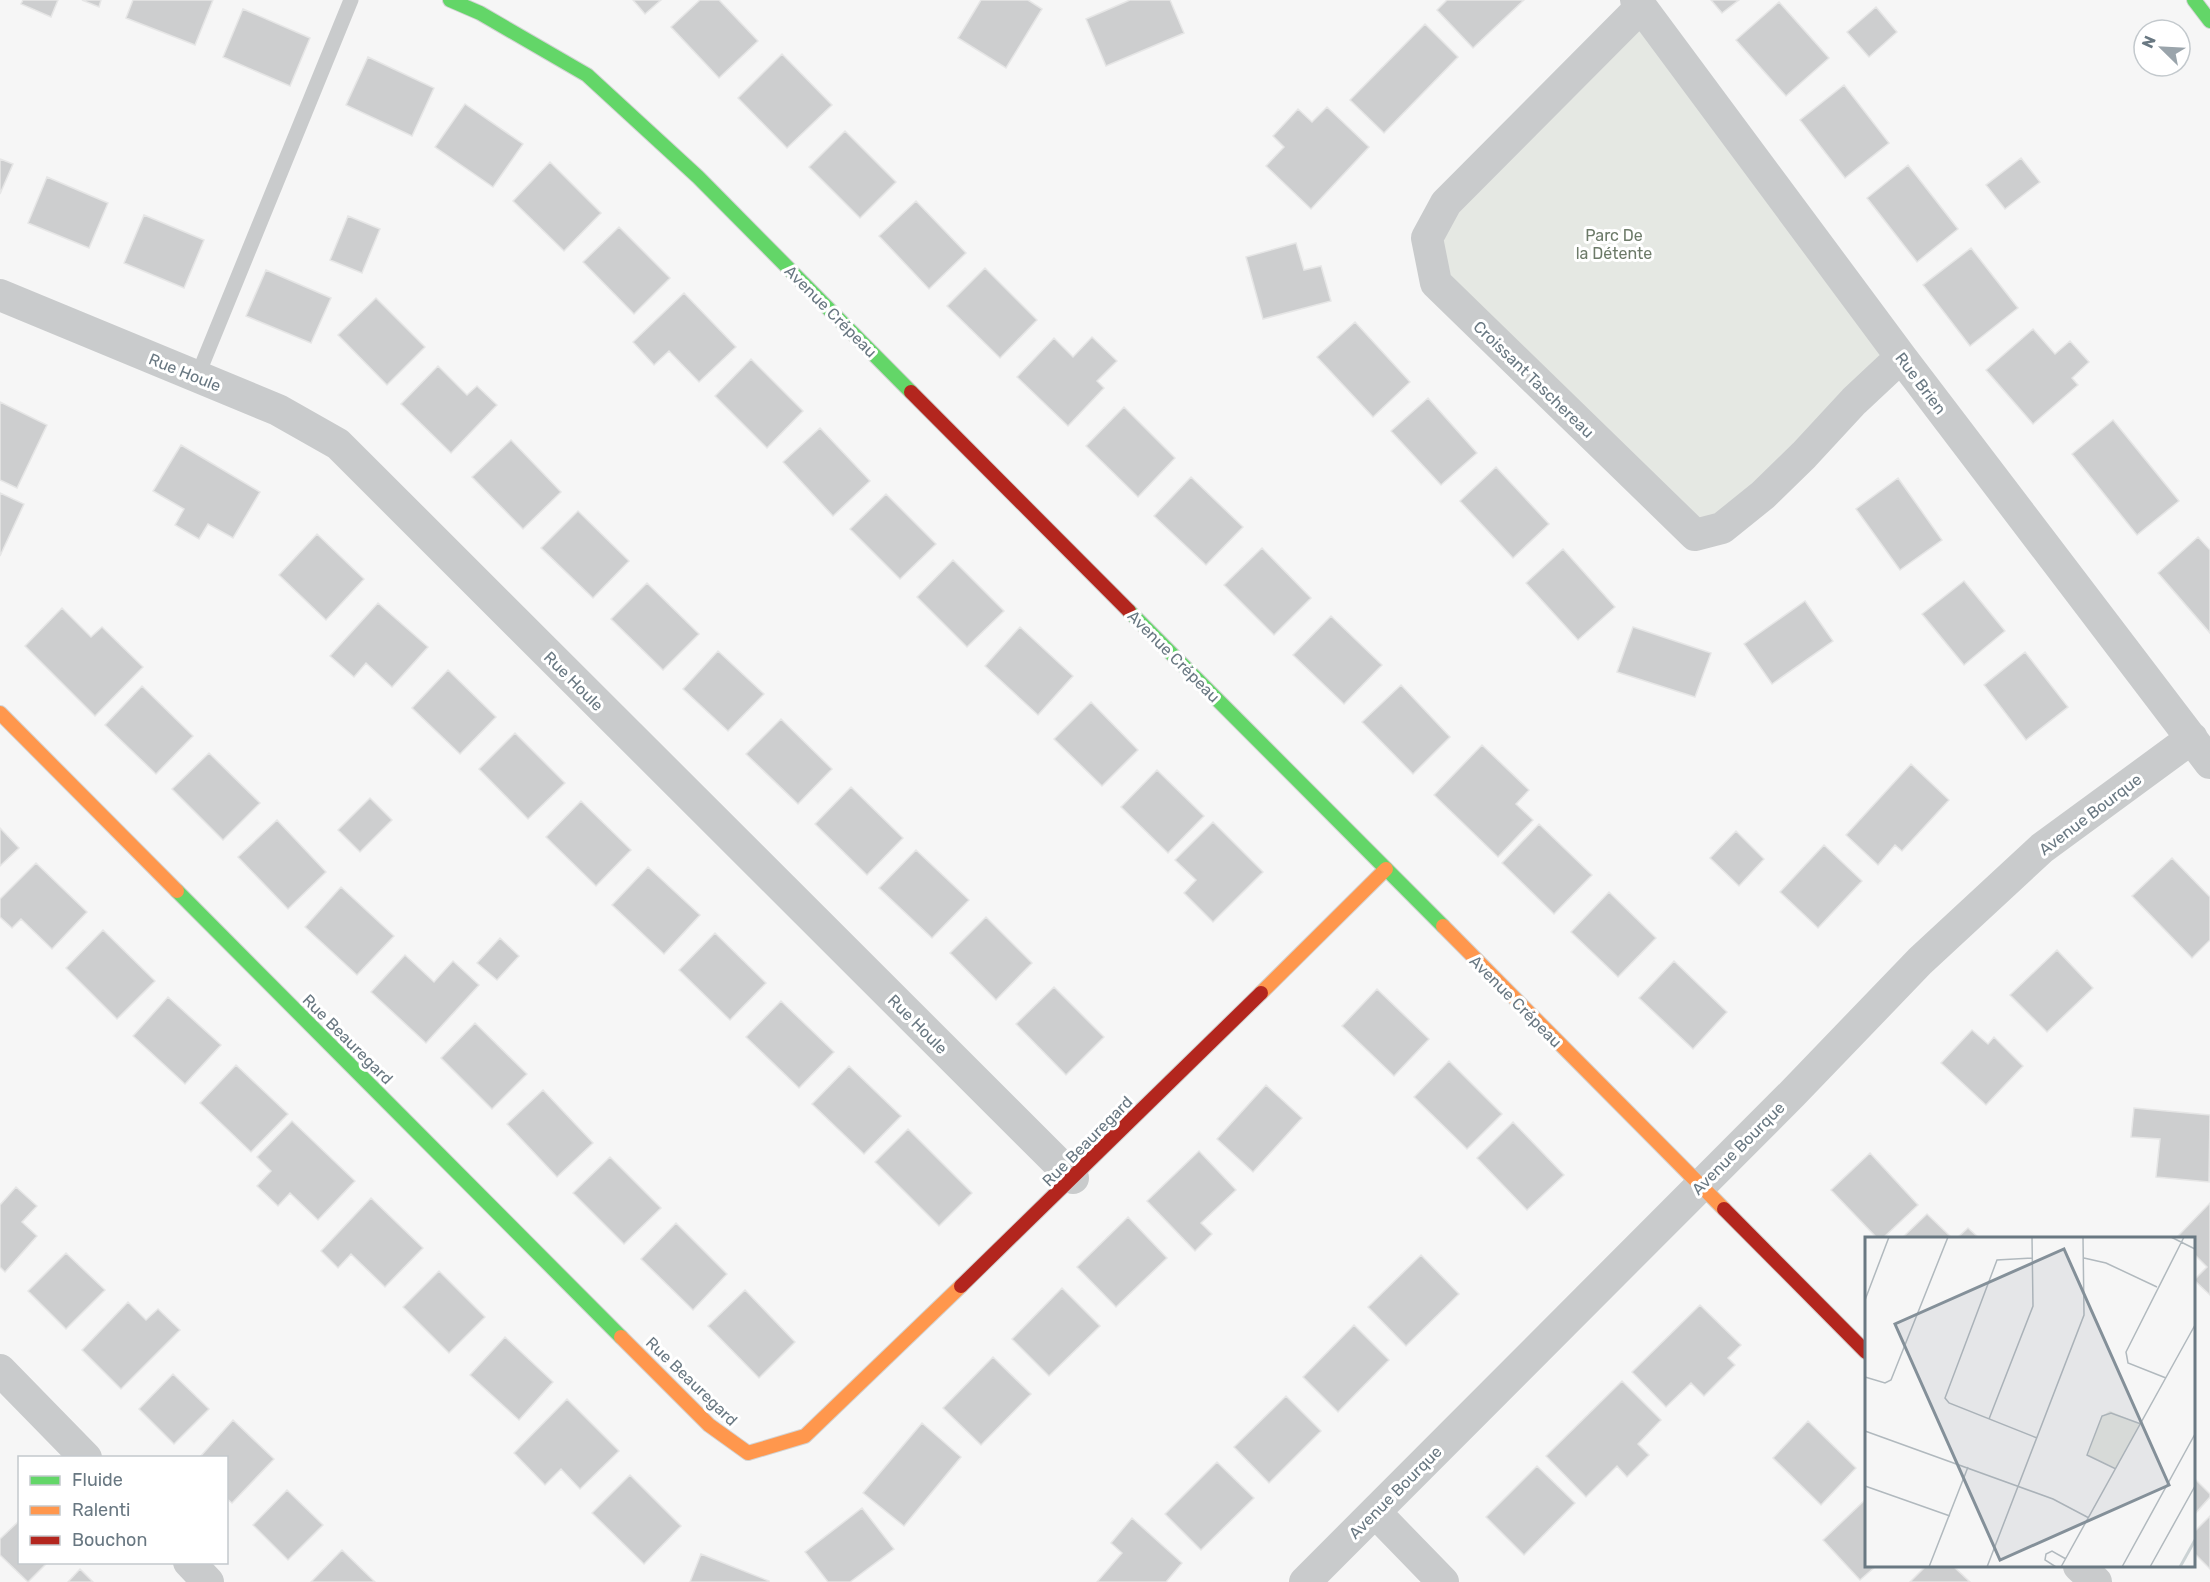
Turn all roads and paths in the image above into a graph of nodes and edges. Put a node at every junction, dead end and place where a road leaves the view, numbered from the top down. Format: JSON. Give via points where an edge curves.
{"nodes":[{"id":1,"x":351,"y":0,"type":"edge"},
{"id":2,"x":450,"y":0,"type":"edge"},
{"id":3,"x":2194,"y":0,"type":"edge"},
{"id":4,"x":1639,"y":4,"type":"edge"},
{"id":5,"x":2210,"y":21,"type":"edge"},
{"id":6,"x":0,"y":295,"type":"edge"},
{"id":7,"x":1901,"y":357,"type":"junction"},
{"id":8,"x":197,"y":377,"type":"junction"},
{"id":9,"x":0,"y":713,"type":"edge"},
{"id":10,"x":2201,"y":751,"type":"edge"},
{"id":11,"x":1386,"y":869,"type":"junction"},
{"id":12,"x":1072,"y":1178,"type":"junction"},
{"id":13,"x":1701,"y":1185,"type":"junction"},
{"id":14,"x":1865,"y":1351,"type":"edge"},
{"id":15,"x":0,"y":1370,"type":"edge"},
{"id":16,"x":84,"y":1456,"type":"edge"},
{"id":17,"x":1375,"y":1512,"type":"junction"},
{"id":18,"x":190,"y":1564,"type":"edge"},
{"id":19,"x":2080,"y":1567,"type":"edge"},
{"id":20,"x":208,"y":1582,"type":"edge"},
{"id":21,"x":1305,"y":1582,"type":"edge"},
{"id":22,"x":1443,"y":1582,"type":"edge"},
{"id":23,"x":2096,"y":1582,"type":"edge"}],
"edges":[{"from":1,"to":8,"type":"lane"},
{"from":2,"to":11,"type":"main road","name":"Avenue Crépeau","via":[[480,13],[587,75],[689,169]]},
{"from":3,"to":5,"type":"main road"},
{"from":4,"to":7,"type":"street","name":"Rue Brien"},
{"from":4,"to":7,"type":"street","name":"Croissant Taschereau","via":[[1446,203],[1427,238],[1436,283],[1695,535],[1722,528],[1763,495]]},
{"from":6,"to":8,"type":"street","name":"Rue Houle"},
{"from":7,"to":10,"type":"street","name":"Rue Brien"},
{"from":8,"to":12,"type":"street","name":"Rue Houle","via":[[278,410],[338,444]]},
{"from":9,"to":12,"type":"main road","name":"Rue Beauregard","via":[[709,1425],[748,1453],[805,1436]]},
{"from":10,"to":13,"type":"street","name":"Avenue Bourque","via":[[2042,848],[1920,961]]},
{"from":11,"to":12,"type":"main road","name":"Rue Beauregard"},
{"from":11,"to":13,"type":"main road","name":"Avenue Crépeau"},
{"from":13,"to":14,"type":"main road","name":"Avenue Crépeau"},
{"from":13,"to":17,"type":"street","name":"Avenue Bourque"},
{"from":15,"to":16,"type":"street"},
{"from":17,"to":21,"type":"street","name":"Avenue Bourque"},
{"from":17,"to":22,"type":"street"},
{"from":18,"to":20,"type":"street"},
{"from":19,"to":23,"type":"street"}]}
